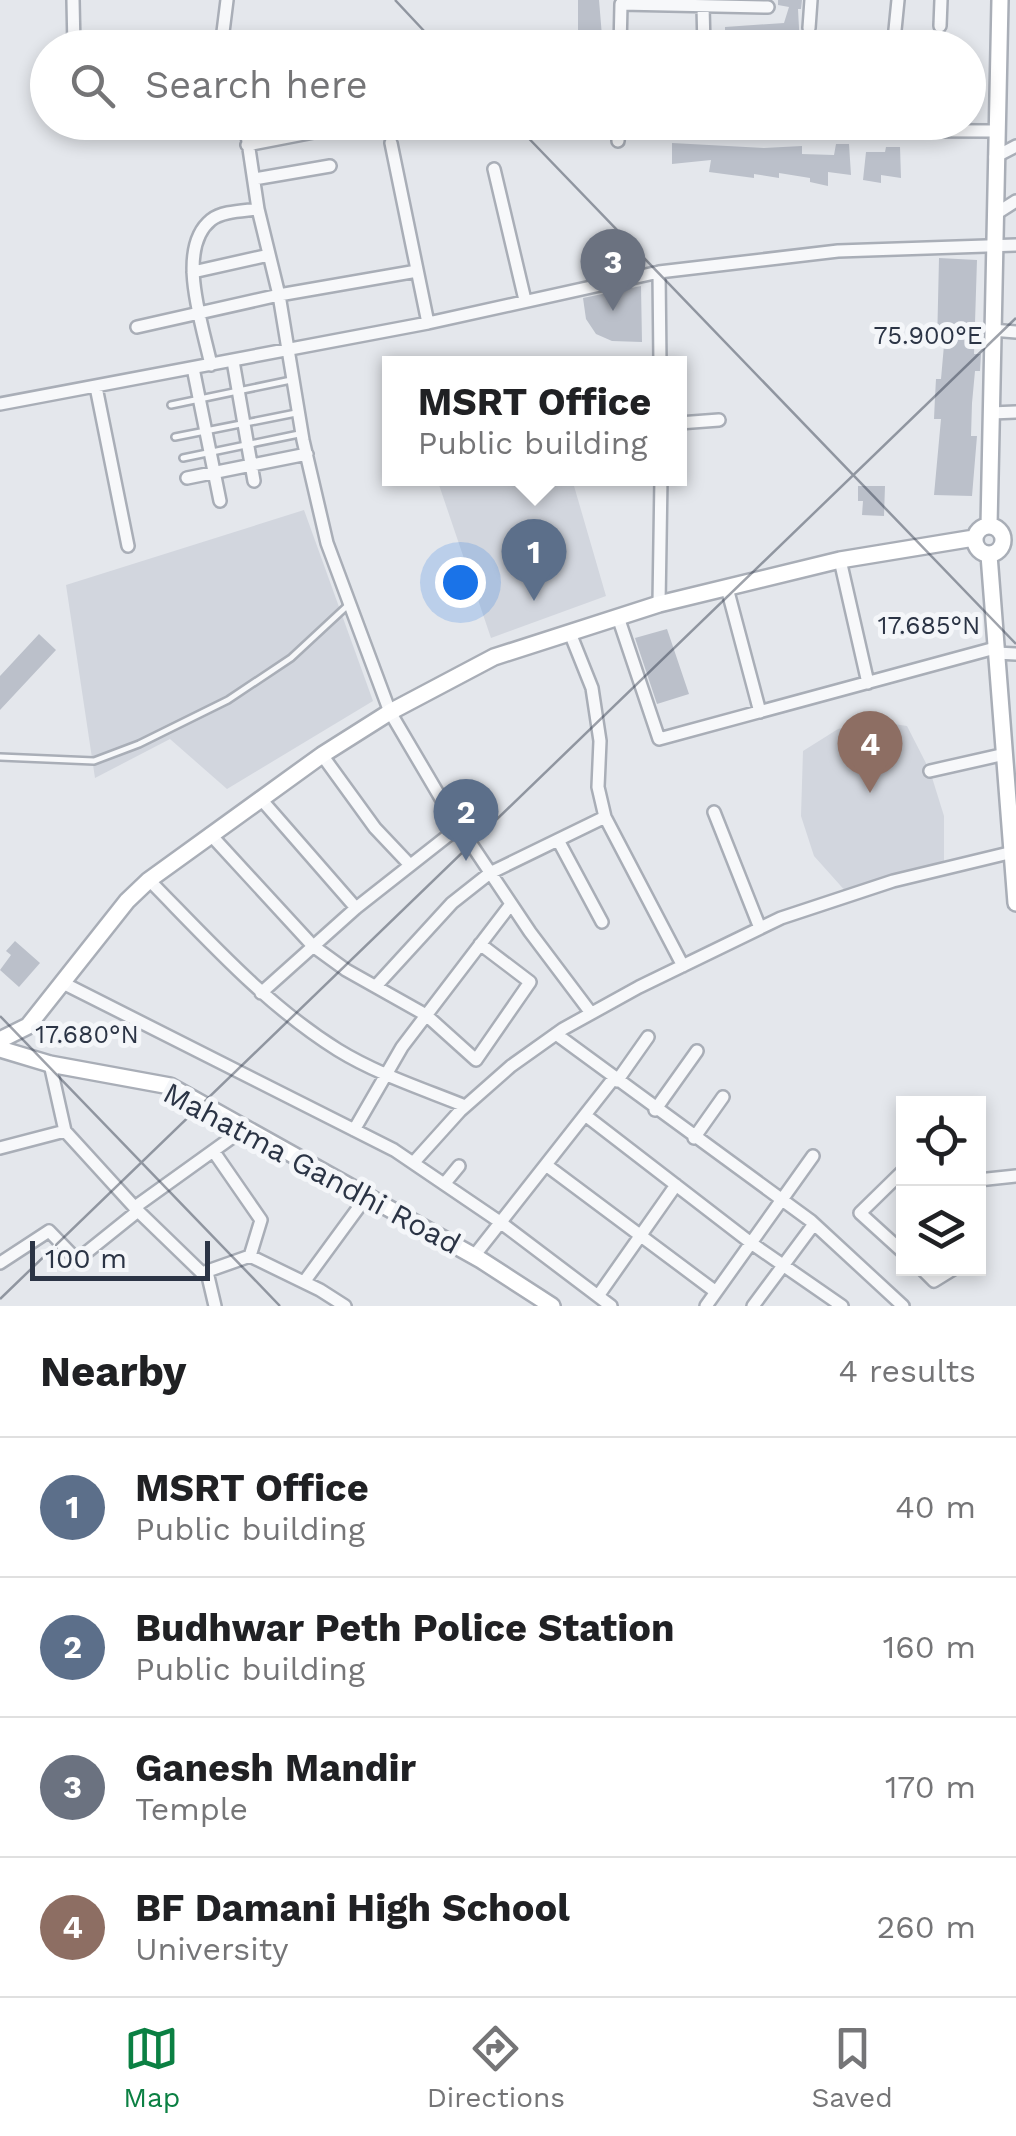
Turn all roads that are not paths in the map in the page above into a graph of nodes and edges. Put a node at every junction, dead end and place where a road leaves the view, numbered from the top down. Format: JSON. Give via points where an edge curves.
{"nodes":[{"id":1,"x":73,"y":0,"type":"edge"},
{"id":2,"x":227,"y":0,"type":"edge"},
{"id":3,"x":811,"y":0,"type":"edge"},
{"id":4,"x":898,"y":0,"type":"edge"},
{"id":5,"x":941,"y":0,"type":"edge"},
{"id":6,"x":1000,"y":0,"type":"edge"},
{"id":7,"x":621,"y":2,"type":"edge"},
{"id":8,"x":704,"y":6,"type":"junction"},
{"id":9,"x":768,"y":7,"type":"dead end"},
{"id":10,"x":940,"y":26,"type":"dead end"},
{"id":11,"x":809,"y":28,"type":"dead end"},
{"id":12,"x":74,"y":30,"type":"edge"},
{"id":13,"x":223,"y":30,"type":"edge"},
{"id":14,"x":620,"y":30,"type":"edge"},
{"id":15,"x":704,"y":30,"type":"edge"},
{"id":16,"x":895,"y":30,"type":"dead end"},
{"id":17,"x":986,"y":132,"type":"edge"},
{"id":18,"x":995,"y":132,"type":"junction"},
{"id":19,"x":246,"y":140,"type":"edge"},
{"id":20,"x":269,"y":140,"type":"edge"},
{"id":21,"x":390,"y":142,"type":"dead end"},
{"id":22,"x":246,"y":144,"type":"junction"},
{"id":23,"x":1016,"y":146,"type":"edge"},
{"id":24,"x":995,"y":157,"type":"junction"},
{"id":25,"x":330,"y":166,"type":"dead end"},
{"id":26,"x":494,"y":169,"type":"dead end"},
{"id":27,"x":254,"y":179,"type":"junction"},
{"id":28,"x":1016,"y":201,"type":"edge"},
{"id":29,"x":258,"y":209,"type":"junction"},
{"id":30,"x":994,"y":215,"type":"junction"},
{"id":31,"x":1016,"y":245,"type":"edge"},
{"id":32,"x":994,"y":246,"type":"junction"},
{"id":33,"x":269,"y":255,"type":"junction"},
{"id":34,"x":417,"y":270,"type":"junction"},
{"id":35,"x":193,"y":272,"type":"junction"},
{"id":36,"x":658,"y":272,"type":"junction"},
{"id":37,"x":279,"y":295,"type":"junction"},
{"id":38,"x":525,"y":300,"type":"junction"},
{"id":39,"x":201,"y":313,"type":"junction"},
{"id":40,"x":428,"y":323,"type":"junction"},
{"id":41,"x":136,"y":327,"type":"dead end"},
{"id":42,"x":992,"y":330,"type":"junction"},
{"id":43,"x":1016,"y":332,"type":"edge"},
{"id":44,"x":290,"y":351,"type":"junction"},
{"id":45,"x":660,"y":356,"type":"edge"},
{"id":46,"x":233,"y":361,"type":"junction"},
{"id":47,"x":211,"y":365,"type":"junction"},
{"id":48,"x":193,"y":368,"type":"junction"},
{"id":49,"x":294,"y":379,"type":"junction"},
{"id":50,"x":96,"y":386,"type":"junction"},
{"id":51,"x":238,"y":391,"type":"junction"},
{"id":52,"x":199,"y":399,"type":"junction"},
{"id":53,"x":0,"y":404,"type":"edge"},
{"id":54,"x":171,"y":405,"type":"dead end"},
{"id":55,"x":299,"y":412,"type":"junction"},
{"id":56,"x":1016,"y":412,"type":"edge"},
{"id":57,"x":990,"y":413,"type":"junction"},
{"id":58,"x":719,"y":420,"type":"dead end"},
{"id":59,"x":687,"y":422,"type":"edge"},
{"id":60,"x":244,"y":423,"type":"junction"},
{"id":61,"x":205,"y":431,"type":"junction"},
{"id":62,"x":302,"y":433,"type":"junction"},
{"id":63,"x":175,"y":437,"type":"dead end"},
{"id":64,"x":248,"y":444,"type":"junction"},
{"id":65,"x":210,"y":453,"type":"junction"},
{"id":66,"x":307,"y":454,"type":"junction"},
{"id":67,"x":183,"y":458,"type":"dead end"},
{"id":68,"x":251,"y":465,"type":"junction"},
{"id":69,"x":214,"y":472,"type":"junction"},
{"id":70,"x":187,"y":478,"type":"dead end"},
{"id":71,"x":254,"y":481,"type":"dead end"},
{"id":72,"x":661,"y":486,"type":"edge"},
{"id":73,"x":220,"y":501,"type":"dead end"},
{"id":74,"x":1016,"y":530,"type":"edge"},
{"id":75,"x":1002,"y":535,"type":"edge"},
{"id":76,"x":974,"y":538,"type":"junction"},
{"id":77,"x":128,"y":546,"type":"dead end"},
{"id":78,"x":989,"y":554,"type":"junction"},
{"id":79,"x":840,"y":560,"type":"junction"},
{"id":80,"x":727,"y":588,"type":"junction"},
{"id":81,"x":350,"y":604,"type":"junction"},
{"id":82,"x":659,"y":604,"type":"junction"},
{"id":83,"x":618,"y":617,"type":"junction"},
{"id":84,"x":570,"y":633,"type":"junction"},
{"id":85,"x":996,"y":651,"type":"junction"},
{"id":86,"x":1016,"y":654,"type":"edge"},
{"id":87,"x":868,"y":682,"type":"junction"},
{"id":88,"x":390,"y":712,"type":"junction"},
{"id":89,"x":760,"y":712,"type":"junction"},
{"id":90,"x":1006,"y":754,"type":"junction"},
{"id":91,"x":322,"y":755,"type":"junction"},
{"id":92,"x":0,"y":758,"type":"edge"},
{"id":93,"x":930,"y":770,"type":"dead end"},
{"id":94,"x":260,"y":798,"type":"junction"},
{"id":95,"x":714,"y":812,"type":"dead end"},
{"id":96,"x":605,"y":818,"type":"junction"},
{"id":97,"x":459,"y":827,"type":"junction"},
{"id":98,"x":210,"y":834,"type":"junction"},
{"id":99,"x":558,"y":840,"type":"junction"},
{"id":100,"x":1014,"y":852,"type":"edge"},
{"id":101,"x":410,"y":865,"type":"junction"},
{"id":102,"x":490,"y":874,"type":"junction"},
{"id":103,"x":150,"y":880,"type":"junction"},
{"id":104,"x":1016,"y":903,"type":"edge"},
{"id":105,"x":511,"y":904,"type":"junction"},
{"id":106,"x":356,"y":908,"type":"junction"},
{"id":107,"x":602,"y":922,"type":"dead end"},
{"id":108,"x":760,"y":928,"type":"junction"},
{"id":109,"x":480,"y":944,"type":"junction"},
{"id":110,"x":314,"y":946,"type":"junction"},
{"id":111,"x":683,"y":966,"type":"junction"},
{"id":112,"x":63,"y":982,"type":"junction"},
{"id":113,"x":376,"y":986,"type":"junction"},
{"id":114,"x":261,"y":993,"type":"junction"},
{"id":115,"x":591,"y":1013,"type":"junction"},
{"id":116,"x":426,"y":1014,"type":"junction"},
{"id":117,"x":556,"y":1034,"type":"junction"},
{"id":118,"x":648,"y":1036,"type":"dead end"},
{"id":119,"x":0,"y":1040,"type":"edge"},
{"id":120,"x":0,"y":1049,"type":"edge"},
{"id":121,"x":697,"y":1051,"type":"dead end"},
{"id":122,"x":50,"y":1064,"type":"junction"},
{"id":123,"x":386,"y":1074,"type":"junction"},
{"id":124,"x":615,"y":1079,"type":"junction"},
{"id":125,"x":722,"y":1096,"type":"dead end"},
{"id":126,"x":466,"y":1106,"type":"junction"},
{"id":127,"x":656,"y":1110,"type":"junction"},
{"id":128,"x":585,"y":1115,"type":"junction"},
{"id":129,"x":245,"y":1128,"type":"junction"},
{"id":130,"x":354,"y":1130,"type":"junction"},
{"id":131,"x":66,"y":1131,"type":"junction"},
{"id":132,"x":694,"y":1138,"type":"junction"},
{"id":133,"x":0,"y":1148,"type":"edge"},
{"id":134,"x":214,"y":1152,"type":"junction"},
{"id":135,"x":814,"y":1156,"type":"dead end"},
{"id":136,"x":414,"y":1162,"type":"junction"},
{"id":137,"x":546,"y":1164,"type":"junction"},
{"id":138,"x":460,"y":1166,"type":"dead end"},
{"id":139,"x":1016,"y":1176,"type":"edge"},
{"id":140,"x":896,"y":1178,"type":"edge"},
{"id":141,"x":986,"y":1179,"type":"edge"},
{"id":142,"x":446,"y":1184,"type":"junction"},
{"id":143,"x":676,"y":1185,"type":"junction"},
{"id":144,"x":366,"y":1196,"type":"junction"},
{"id":145,"x":782,"y":1201,"type":"junction"},
{"id":146,"x":137,"y":1209,"type":"junction"},
{"id":147,"x":500,"y":1222,"type":"junction"},
{"id":148,"x":814,"y":1224,"type":"junction"},
{"id":149,"x":641,"y":1236,"type":"junction"},
{"id":150,"x":751,"y":1243,"type":"junction"},
{"id":151,"x":896,"y":1246,"type":"edge"},
{"id":152,"x":250,"y":1256,"type":"junction"},
{"id":153,"x":474,"y":1256,"type":"junction"},
{"id":154,"x":0,"y":1263,"type":"edge"},
{"id":155,"x":783,"y":1266,"type":"junction"},
{"id":156,"x":207,"y":1272,"type":"junction"},
{"id":157,"x":304,"y":1282,"type":"junction"},
{"id":158,"x":716,"y":1292,"type":"junction"},
{"id":159,"x":598,"y":1296,"type":"junction"},
{"id":160,"x":543,"y":1304,"type":"edge"},
{"id":161,"x":215,"y":1306,"type":"edge"},
{"id":162,"x":345,"y":1306,"type":"edge"},
{"id":163,"x":611,"y":1306,"type":"edge"},
{"id":164,"x":706,"y":1306,"type":"edge"},
{"id":165,"x":753,"y":1306,"type":"edge"},
{"id":166,"x":842,"y":1306,"type":"edge"},
{"id":167,"x":903,"y":1306,"type":"edge"}],
"edges":[{"from":1,"to":12,"type":"street"},
{"from":2,"to":13,"type":"street"},
{"from":3,"to":11,"type":"street"},
{"from":4,"to":16,"type":"street"},
{"from":5,"to":10,"type":"street"},
{"from":6,"to":18,"type":"main road"},
{"from":7,"to":8,"type":"street"},
{"from":7,"to":14,"type":"street"},
{"from":8,"to":9,"type":"street"},
{"from":8,"to":15,"type":"street"},
{"from":17,"to":18,"type":"street"},
{"from":18,"to":24,"type":"main road"},
{"from":19,"to":22,"type":"street"},
{"from":20,"to":22,"type":"street"},
{"from":21,"to":34,"type":"street"},
{"from":22,"to":27,"type":"street"},
{"from":23,"to":24,"type":"street"},
{"from":24,"to":30,"type":"main road"},
{"from":25,"to":27,"type":"street"},
{"from":26,"to":38,"type":"street"},
{"from":27,"to":29,"type":"street"},
{"from":28,"to":30,"type":"street"},
{"from":29,"to":33,"type":"street"},
{"from":29,"to":35,"type":"street","via":[[207,223],[190,259]]},
{"from":30,"to":32,"type":"main road"},
{"from":31,"to":32,"type":"street"},
{"from":32,"to":36,"type":"street","via":[[838,250]]},
{"from":32,"to":42,"type":"main road"},
{"from":33,"to":35,"type":"street"},
{"from":33,"to":37,"type":"street"},
{"from":34,"to":37,"type":"street"},
{"from":34,"to":40,"type":"street"},
{"from":35,"to":39,"type":"street"},
{"from":36,"to":38,"type":"street"},
{"from":36,"to":45,"type":"street"},
{"from":37,"to":39,"type":"street"},
{"from":37,"to":44,"type":"street"},
{"from":38,"to":40,"type":"street"},
{"from":39,"to":41,"type":"street"},
{"from":39,"to":47,"type":"street"},
{"from":40,"to":44,"type":"street"},
{"from":42,"to":43,"type":"street"},
{"from":42,"to":57,"type":"main road"},
{"from":44,"to":46,"type":"street"},
{"from":44,"to":49,"type":"street"},
{"from":46,"to":47,"type":"street"},
{"from":46,"to":51,"type":"street"},
{"from":47,"to":48,"type":"street"},
{"from":48,"to":50,"type":"street"},
{"from":48,"to":52,"type":"street"},
{"from":49,"to":51,"type":"lane"},
{"from":49,"to":55,"type":"street"},
{"from":50,"to":53,"type":"street"},
{"from":50,"to":77,"type":"street"},
{"from":51,"to":52,"type":"lane"},
{"from":51,"to":60,"type":"street"},
{"from":52,"to":54,"type":"lane"},
{"from":52,"to":61,"type":"street"},
{"from":55,"to":60,"type":"lane"},
{"from":55,"to":62,"type":"street"},
{"from":56,"to":57,"type":"street"},
{"from":57,"to":75,"type":"main road"},
{"from":58,"to":59,"type":"street"},
{"from":60,"to":61,"type":"lane"},
{"from":60,"to":64,"type":"street"},
{"from":61,"to":63,"type":"lane"},
{"from":61,"to":65,"type":"street"},
{"from":62,"to":64,"type":"lane"},
{"from":62,"to":66,"type":"street"},
{"from":64,"to":65,"type":"lane"},
{"from":64,"to":68,"type":"street"},
{"from":65,"to":67,"type":"lane"},
{"from":65,"to":69,"type":"street"},
{"from":66,"to":68,"type":"street"},
{"from":66,"to":81,"type":"street","via":[[327,543]]},
{"from":68,"to":69,"type":"street"},
{"from":68,"to":71,"type":"street"},
{"from":69,"to":70,"type":"street"},
{"from":69,"to":73,"type":"street"},
{"from":72,"to":82,"type":"street"},
{"from":74,"to":75,"type":"main road"},
{"from":75,"to":76,"type":"main road","via":[[980,528]]},
{"from":75,"to":78,"type":"main road","via":[[996,553]]},
{"from":76,"to":78,"type":"main road","via":[[976,548]]},
{"from":76,"to":79,"type":"main road"},
{"from":78,"to":85,"type":"main road"},
{"from":79,"to":80,"type":"main road"},
{"from":79,"to":87,"type":"street"},
{"from":80,"to":82,"type":"main road"},
{"from":80,"to":89,"type":"street"},
{"from":81,"to":88,"type":"street"},
{"from":81,"to":92,"type":"lane","via":[[290,658],[228,700],[138,744],[94,760]]},
{"from":82,"to":83,"type":"main road"},
{"from":83,"to":84,"type":"main road"},
{"from":83,"to":89,"type":"street","via":[[659,739]]},
{"from":84,"to":88,"type":"main road","via":[[494,658]]},
{"from":84,"to":96,"type":"street","via":[[592,688]]},
{"from":85,"to":86,"type":"street"},
{"from":85,"to":87,"type":"street"},
{"from":85,"to":90,"type":"main road"},
{"from":87,"to":89,"type":"street"},
{"from":88,"to":91,"type":"main road"},
{"from":88,"to":97,"type":"street"},
{"from":90,"to":93,"type":"street"},
{"from":90,"to":100,"type":"main road"},
{"from":91,"to":94,"type":"main road"},
{"from":91,"to":101,"type":"street"},
{"from":94,"to":98,"type":"main road"},
{"from":94,"to":106,"type":"street"},
{"from":95,"to":108,"type":"street"},
{"from":96,"to":99,"type":"street"},
{"from":96,"to":111,"type":"street"},
{"from":97,"to":101,"type":"street"},
{"from":97,"to":102,"type":"street"},
{"from":98,"to":103,"type":"main road"},
{"from":98,"to":110,"type":"street"},
{"from":99,"to":102,"type":"street"},
{"from":99,"to":107,"type":"street"},
{"from":100,"to":104,"type":"main road"},
{"from":100,"to":108,"type":"street","via":[[892,881]]},
{"from":101,"to":106,"type":"street"},
{"from":102,"to":105,"type":"street"},
{"from":102,"to":113,"type":"street","via":[[452,903]]},
{"from":103,"to":112,"type":"main road"},
{"from":103,"to":114,"type":"street"},
{"from":105,"to":109,"type":"street"},
{"from":105,"to":115,"type":"street"},
{"from":106,"to":110,"type":"street"},
{"from":108,"to":111,"type":"street"},
{"from":109,"to":116,"type":"street"},
{"from":109,"to":116,"type":"street","via":[[530,982],[476,1060]]},
{"from":110,"to":113,"type":"street"},
{"from":110,"to":114,"type":"street"},
{"from":111,"to":115,"type":"street"},
{"from":112,"to":119,"type":"main road","via":[[28,1026]]},
{"from":112,"to":130,"type":"street"},
{"from":113,"to":116,"type":"street"},
{"from":114,"to":123,"type":"street","via":[[342,1052]]},
{"from":115,"to":117,"type":"street"},
{"from":116,"to":123,"type":"street"},
{"from":117,"to":124,"type":"street"},
{"from":117,"to":126,"type":"street"},
{"from":118,"to":124,"type":"street"},
{"from":120,"to":122,"type":"main road","name":"Mahatma Gandhi Road"},
{"from":121,"to":127,"type":"street"},
{"from":122,"to":129,"type":"main road","name":"Mahatma Gandhi Road","via":[[170,1086]]},
{"from":122,"to":131,"type":"street"},
{"from":123,"to":126,"type":"street"},
{"from":123,"to":130,"type":"street"},
{"from":124,"to":127,"type":"street"},
{"from":124,"to":128,"type":"street"},
{"from":125,"to":132,"type":"street"},
{"from":126,"to":136,"type":"street"},
{"from":127,"to":132,"type":"street"},
{"from":128,"to":137,"type":"street"},
{"from":128,"to":143,"type":"street"},
{"from":129,"to":134,"type":"street"},
{"from":129,"to":144,"type":"main road","name":"Mahatma Gandhi Road"},
{"from":130,"to":136,"type":"street"},
{"from":131,"to":133,"type":"street"},
{"from":131,"to":146,"type":"street"},
{"from":132,"to":145,"type":"street"},
{"from":134,"to":146,"type":"street"},
{"from":134,"to":152,"type":"street","via":[[261,1220]]},
{"from":135,"to":145,"type":"street"},
{"from":136,"to":142,"type":"street"},
{"from":137,"to":147,"type":"street"},
{"from":137,"to":149,"type":"street"},
{"from":138,"to":142,"type":"street"},
{"from":139,"to":141,"type":"street"},
{"from":140,"to":151,"type":"street","via":[[860,1213]]},
{"from":142,"to":147,"type":"street"},
{"from":143,"to":149,"type":"street"},
{"from":143,"to":150,"type":"street"},
{"from":144,"to":153,"type":"main road","name":"Mahatma Gandhi Road"},
{"from":144,"to":157,"type":"street"},
{"from":145,"to":148,"type":"street"},
{"from":145,"to":150,"type":"street"},
{"from":146,"to":154,"type":"street","via":[[77,1260],[49,1231]]},
{"from":146,"to":156,"type":"street"},
{"from":147,"to":153,"type":"street"},
{"from":147,"to":159,"type":"street"},
{"from":148,"to":155,"type":"street"},
{"from":148,"to":167,"type":"street"},
{"from":149,"to":158,"type":"street"},
{"from":149,"to":159,"type":"street"},
{"from":150,"to":155,"type":"street"},
{"from":150,"to":158,"type":"street"},
{"from":152,"to":156,"type":"street"},
{"from":152,"to":157,"type":"street"},
{"from":153,"to":160,"type":"main road","name":"Mahatma Gandhi Road"},
{"from":155,"to":165,"type":"street"},
{"from":155,"to":166,"type":"street"},
{"from":156,"to":161,"type":"street"},
{"from":157,"to":162,"type":"street"},
{"from":158,"to":164,"type":"street"},
{"from":159,"to":163,"type":"street"}]}
